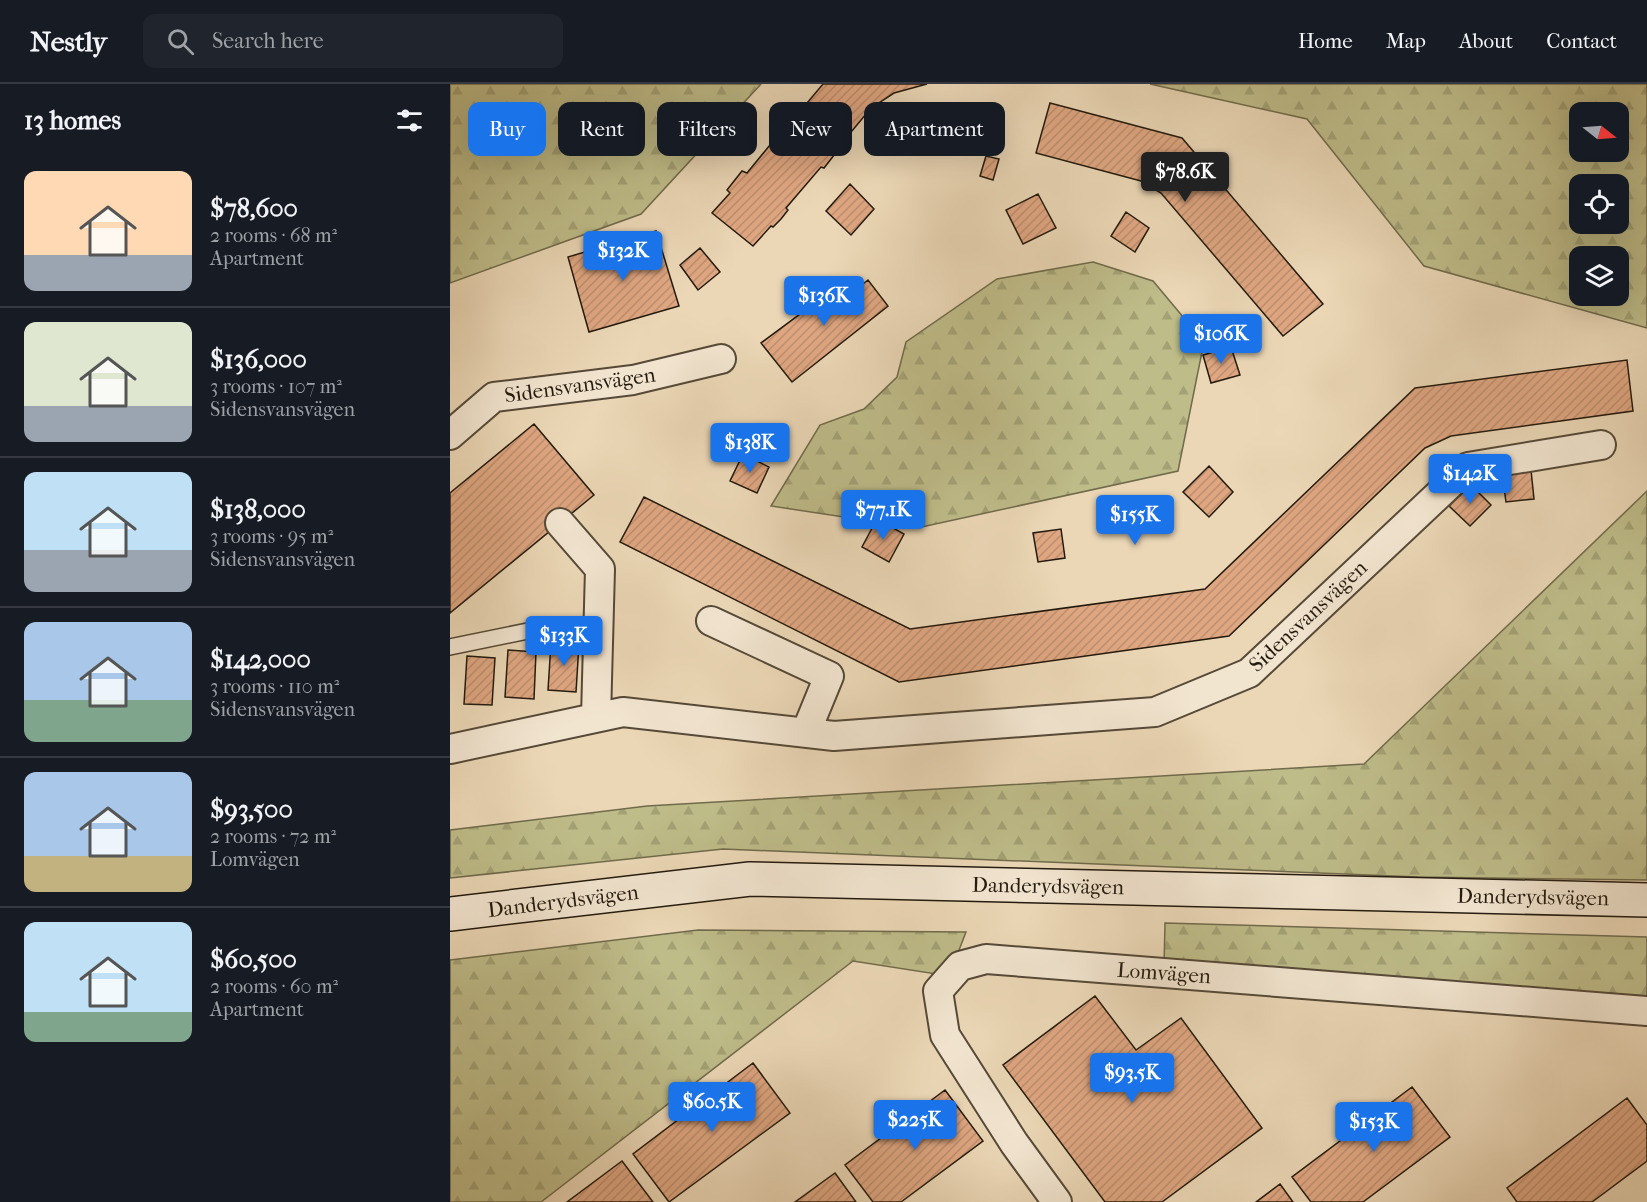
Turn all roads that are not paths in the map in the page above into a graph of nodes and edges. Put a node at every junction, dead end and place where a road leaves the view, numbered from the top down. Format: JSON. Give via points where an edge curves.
{"nodes":[{"id":1,"x":721,"y":359,"type":"dead end"},
{"id":2,"x":450,"y":435,"type":"edge"},
{"id":3,"x":1601,"y":444,"type":"dead end"},
{"id":4,"x":560,"y":523,"type":"dead end"},
{"id":5,"x":711,"y":621,"type":"dead end"},
{"id":6,"x":598,"y":635,"type":"junction"},
{"id":7,"x":450,"y":647,"type":"edge"},
{"id":8,"x":596,"y":717,"type":"junction"},
{"id":9,"x":806,"y":732,"type":"junction"},
{"id":10,"x":450,"y":749,"type":"edge"},
{"id":11,"x":1647,"y":900,"type":"edge"},
{"id":12,"x":450,"y":914,"type":"edge"},
{"id":13,"x":1647,"y":1011,"type":"edge"},
{"id":14,"x":1057,"y":1202,"type":"edge"}],
"edges":[{"from":1,"to":2,"type":"street","name":"Sidensvansvägen","via":[[633,380],[494,397]]},
{"from":3,"to":9,"type":"street","name":"Sidensvansvägen","via":[[1468,467],[1249,673],[1155,712],[834,736]]},
{"from":4,"to":6,"type":"street","via":[[600,569]]},
{"from":5,"to":9,"type":"street","via":[[829,676]]},
{"from":6,"to":7,"type":"lane","via":[[552,626]]},
{"from":6,"to":8,"type":"street"},
{"from":8,"to":9,"type":"street","name":"Sidensvansvägen","via":[[623,712]]},
{"from":8,"to":10,"type":"street","name":"Sidensvansvägen"},
{"from":11,"to":12,"type":"main road","name":"Danderydsvägen","via":[[750,879]]},
{"from":13,"to":14,"type":"street","name":"Lomvägen","via":[[986,959],[960,966],[938,991],[945,1035]]}]}
